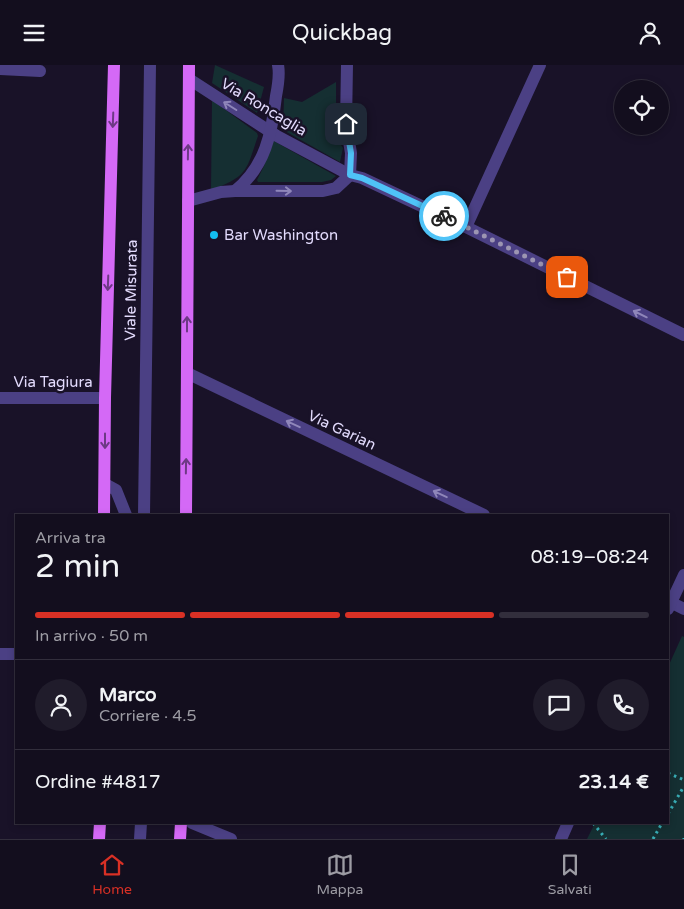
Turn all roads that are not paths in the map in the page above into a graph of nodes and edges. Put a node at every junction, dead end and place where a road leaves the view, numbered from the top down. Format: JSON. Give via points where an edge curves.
{"nodes":[{"id":1,"x":114,"y":65,"type":"edge"},
{"id":2,"x":150,"y":65,"type":"edge"},
{"id":3,"x":189,"y":65,"type":"edge"},
{"id":4,"x":278,"y":65,"type":"edge"},
{"id":5,"x":347,"y":65,"type":"edge"},
{"id":6,"x":540,"y":65,"type":"edge"},
{"id":7,"x":0,"y":69,"type":"edge"},
{"id":8,"x":40,"y":71,"type":"dead end"},
{"id":9,"x":189,"y":79,"type":"junction"},
{"id":10,"x":271,"y":132,"type":"junction"},
{"id":11,"x":350,"y":175,"type":"junction"},
{"id":12,"x":235,"y":191,"type":"junction"},
{"id":13,"x":188,"y":201,"type":"junction"},
{"id":14,"x":466,"y":227,"type":"junction"},
{"id":15,"x":684,"y":335,"type":"edge"},
{"id":16,"x":187,"y":373,"type":"junction"},
{"id":17,"x":0,"y":398,"type":"edge"},
{"id":18,"x":105,"y":398,"type":"junction"},
{"id":19,"x":105,"y":484,"type":"junction"},
{"id":20,"x":104,"y":514,"type":"edge"},
{"id":21,"x":126,"y":514,"type":"edge"},
{"id":22,"x":144,"y":514,"type":"edge"},
{"id":23,"x":186,"y":514,"type":"edge"},
{"id":24,"x":482,"y":514,"type":"edge"},
{"id":25,"x":684,"y":575,"type":"edge"},
{"id":26,"x":669,"y":604,"type":"edge"},
{"id":27,"x":684,"y":609,"type":"edge"},
{"id":28,"x":0,"y":654,"type":"edge"},
{"id":29,"x":15,"y":654,"type":"edge"},
{"id":30,"x":100,"y":824,"type":"edge"},
{"id":31,"x":140,"y":824,"type":"edge"},
{"id":32,"x":181,"y":824,"type":"edge"},
{"id":33,"x":194,"y":824,"type":"edge"},
{"id":34,"x":568,"y":824,"type":"edge"},
{"id":35,"x":99,"y":839,"type":"edge"},
{"id":36,"x":140,"y":839,"type":"edge"},
{"id":37,"x":180,"y":839,"type":"edge"},
{"id":38,"x":230,"y":839,"type":"edge"},
{"id":39,"x":560,"y":839,"type":"edge"}],
"edges":[{"from":1,"to":18,"type":"main road","name":"Viale Misurata","one_way":true},
{"from":2,"to":22,"type":"street","name":"Viale Misurata"},
{"from":3,"to":9,"type":"main road"},
{"from":4,"to":10,"type":"street"},
{"from":5,"to":11,"type":"street","via":[[346,124],[351,153]]},
{"from":6,"to":14,"type":"street"},
{"from":7,"to":8,"type":"street"},
{"from":10,"to":9,"type":"street","name":"Via Roncaglia","one_way":true},
{"from":13,"to":9,"type":"main road","one_way":true},
{"from":10,"to":11,"type":"street","name":"Via Roncaglia"},
{"from":10,"to":12,"type":"street","via":[[260,163]]},
{"from":12,"to":11,"type":"street","one_way":true,"via":[[323,191],[336,188]]},
{"from":11,"to":14,"type":"street","name":"Via Roncaglia"},
{"from":12,"to":13,"type":"street"},
{"from":16,"to":13,"type":"main road","one_way":true},
{"from":15,"to":14,"type":"street","name":"Via Roncaglia","one_way":true},
{"from":23,"to":16,"type":"main road","one_way":true},
{"from":24,"to":16,"type":"street","name":"Via Garian","one_way":true},
{"from":17,"to":18,"type":"street","name":"Via Tagiura"},
{"from":18,"to":19,"type":"main road","name":"Viale Misurata","one_way":true},
{"from":19,"to":20,"type":"main road","name":"Viale Misurata"},
{"from":19,"to":21,"type":"street","via":[[116,490]]},
{"from":25,"to":26,"type":"street"},
{"from":26,"to":27,"type":"street"},
{"from":28,"to":29,"type":"street"},
{"from":30,"to":35,"type":"main road"},
{"from":31,"to":36,"type":"street"},
{"from":32,"to":37,"type":"main road"},
{"from":33,"to":38,"type":"street"},
{"from":34,"to":39,"type":"street"}]}
